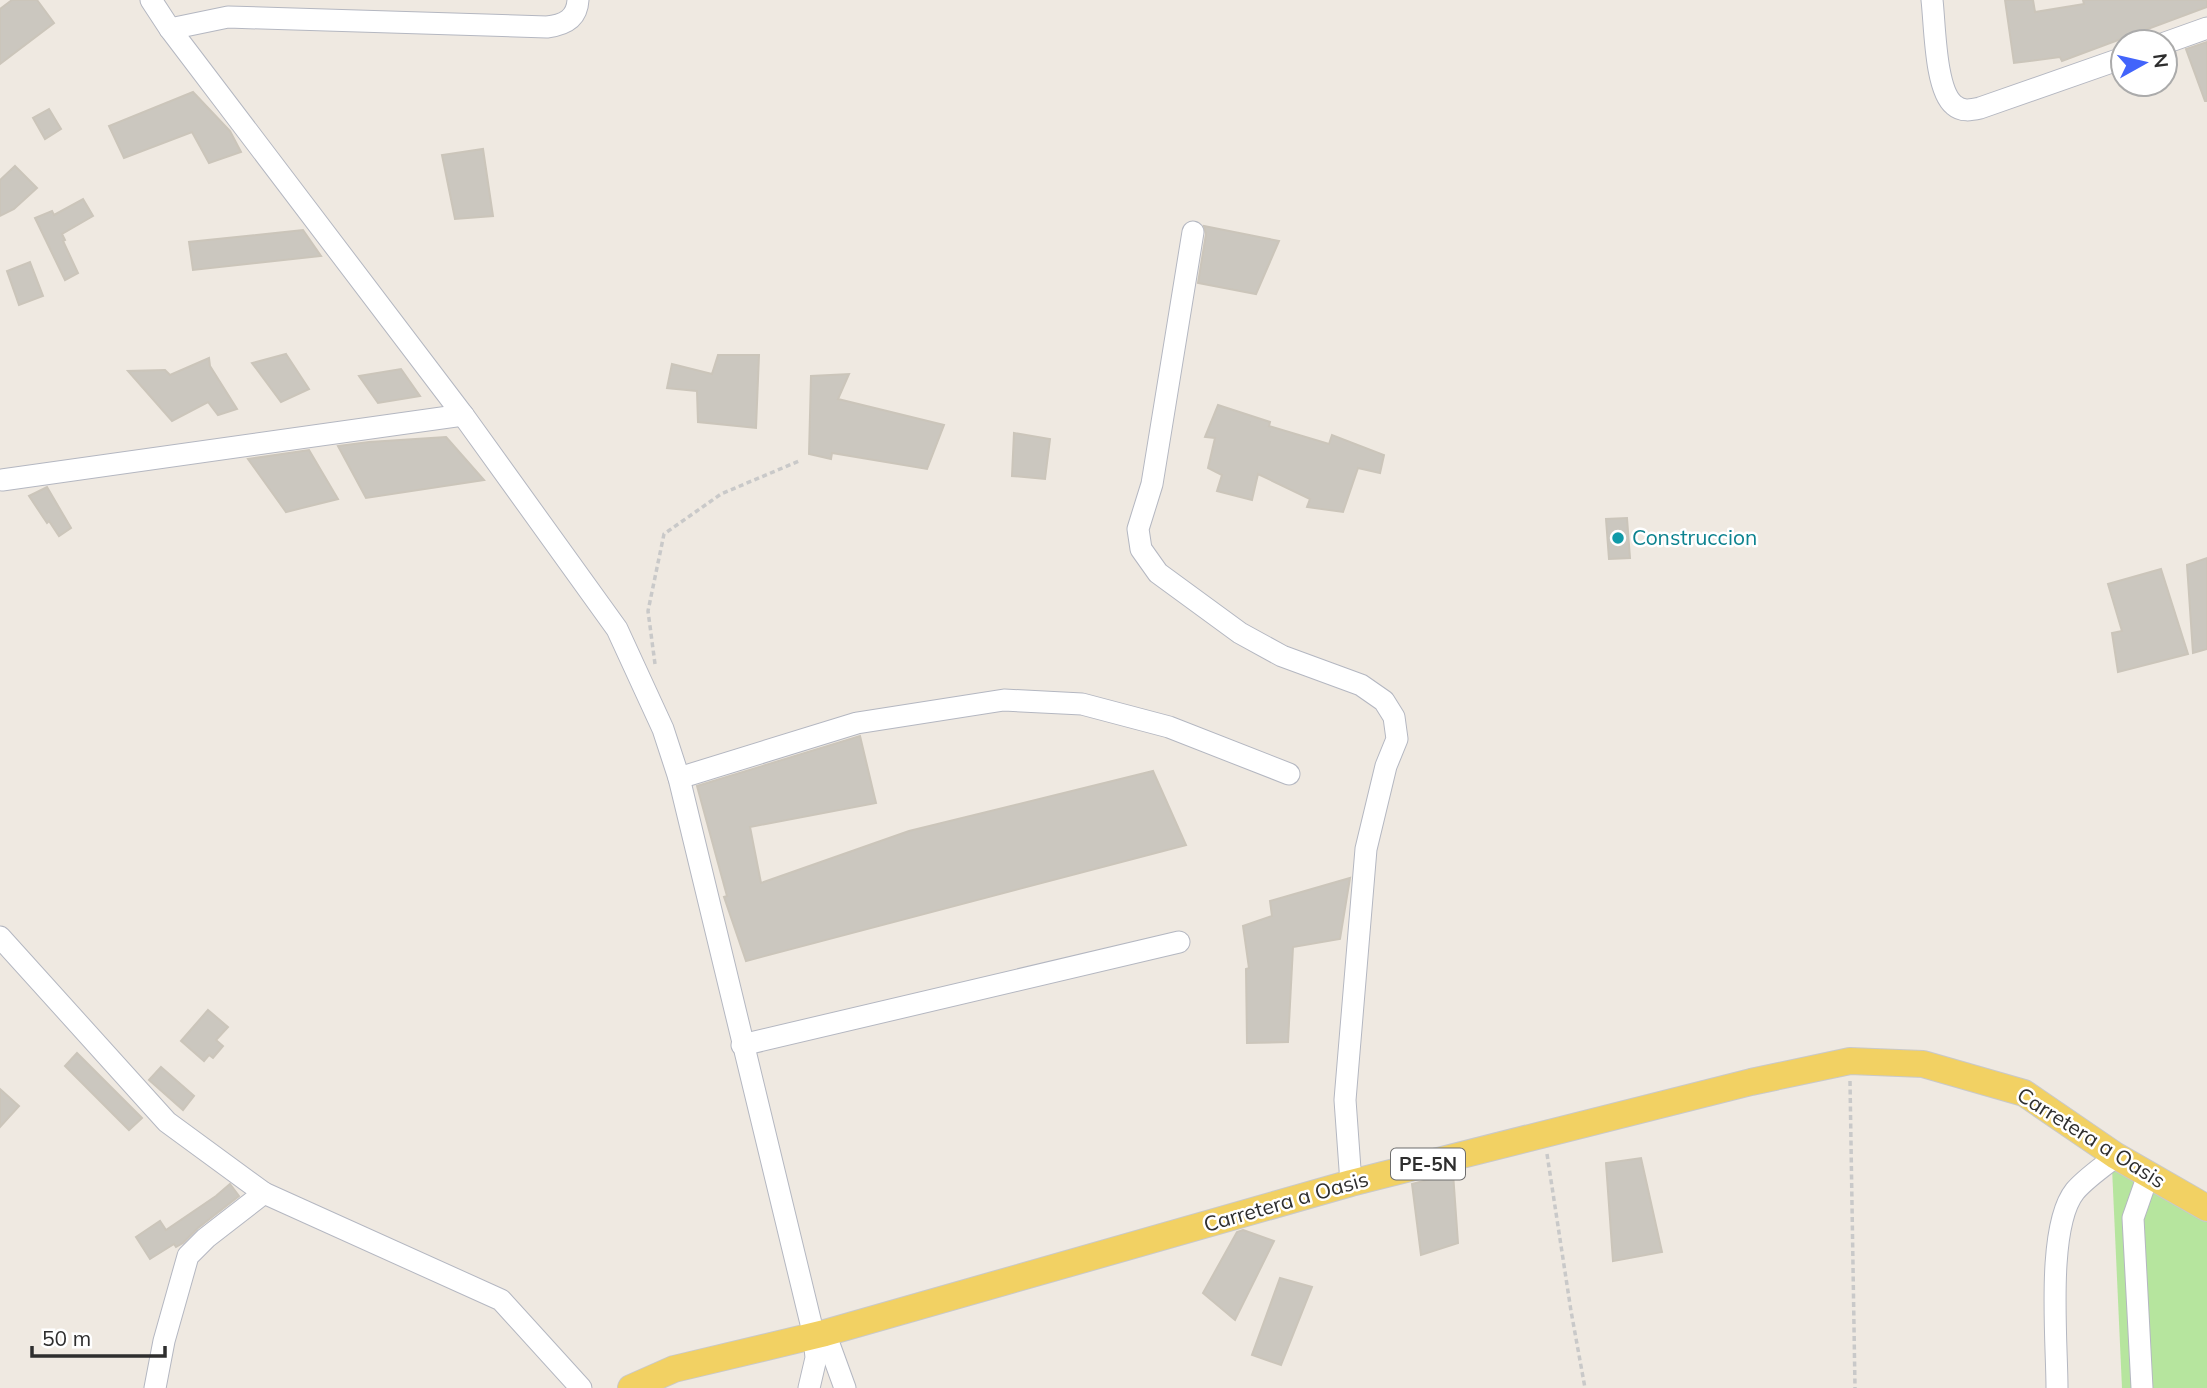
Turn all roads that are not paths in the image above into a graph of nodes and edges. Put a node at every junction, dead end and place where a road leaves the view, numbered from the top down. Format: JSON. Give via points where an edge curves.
{"nodes":[{"id":1,"x":151,"y":0,"type":"edge"},
{"id":2,"x":578,"y":0,"type":"edge"},
{"id":3,"x":1932,"y":0,"type":"edge"},
{"id":4,"x":2207,"y":28,"type":"edge"},
{"id":5,"x":170,"y":29,"type":"junction"},
{"id":6,"x":2179,"y":38,"type":"edge"},
{"id":7,"x":2109,"y":63,"type":"edge"},
{"id":8,"x":1193,"y":232,"type":"dead end"},
{"id":9,"x":463,"y":415,"type":"junction"},
{"id":10,"x":2,"y":480,"type":"dead end"},
{"id":11,"x":1289,"y":774,"type":"dead end"},
{"id":12,"x":679,"y":778,"type":"junction"},
{"id":13,"x":0,"y":937,"type":"edge"},
{"id":14,"x":1179,"y":942,"type":"dead end"},
{"id":15,"x":742,"y":1045,"type":"junction"},
{"id":16,"x":2116,"y":1156,"type":"junction"},
{"id":17,"x":2148,"y":1175,"type":"junction"},
{"id":18,"x":1351,"y":1184,"type":"junction"},
{"id":19,"x":264,"y":1193,"type":"junction"},
{"id":20,"x":2207,"y":1208,"type":"edge"},
{"id":21,"x":819,"y":1335,"type":"junction"},
{"id":22,"x":155,"y":1388,"type":"edge"},
{"id":23,"x":581,"y":1388,"type":"edge"},
{"id":24,"x":631,"y":1388,"type":"edge"},
{"id":25,"x":809,"y":1388,"type":"edge"},
{"id":26,"x":845,"y":1388,"type":"edge"},
{"id":27,"x":2057,"y":1388,"type":"edge"},
{"id":28,"x":2142,"y":1388,"type":"edge"}],
"edges":[{"from":1,"to":5,"type":"street"},
{"from":2,"to":5,"type":"street","via":[[570,19],[547,27],[228,17]]},
{"from":3,"to":7,"type":"street","via":[[1940,74],[1947,98],[1956,107],[1980,107]]},
{"from":4,"to":6,"type":"street"},
{"from":5,"to":9,"type":"street"},
{"from":8,"to":18,"type":"street","via":[[1152,484],[1138,529],[1141,549],[1158,573],[1240,633],[1282,656],[1361,685],[1384,701],[1394,717],[1396,739],[1366,849],[1345,1100]]},
{"from":9,"to":10,"type":"street"},
{"from":9,"to":12,"type":"street","via":[[617,629],[663,729]]},
{"from":11,"to":12,"type":"street","via":[[1169,727],[1082,705],[1004,700],[857,723]]},
{"from":12,"to":15,"type":"street"},
{"from":13,"to":19,"type":"street","via":[[167,1122]]},
{"from":14,"to":15,"type":"street"},
{"from":15,"to":21,"type":"street"},
{"from":16,"to":17,"type":"main road","name":"Carretera a Oasis","number":"PE-5N"},
{"from":16,"to":18,"type":"main road","name":"Carretera a Oasis","number":"PE-5N","via":[[2024,1093],[1923,1064],[1850,1061]]},
{"from":16,"to":27,"type":"street","via":[[2075,1192],[2062,1218],[2056,1266]]},
{"from":17,"to":20,"type":"main road","name":"Carretera a Oasis","number":"PE-5N"},
{"from":17,"to":28,"type":"street","via":[[2133,1219]]},
{"from":18,"to":21,"type":"main road","name":"Carretera a Oasis","number":"PE-5N"},
{"from":19,"to":22,"type":"street","via":[[188,1256]]},
{"from":19,"to":23,"type":"street","via":[[501,1300]]},
{"from":21,"to":24,"type":"main road","name":"Carretera a Oasis","number":"PE-5N","via":[[674,1369]]},
{"from":21,"to":25,"type":"street"},
{"from":21,"to":26,"type":"street"}]}
